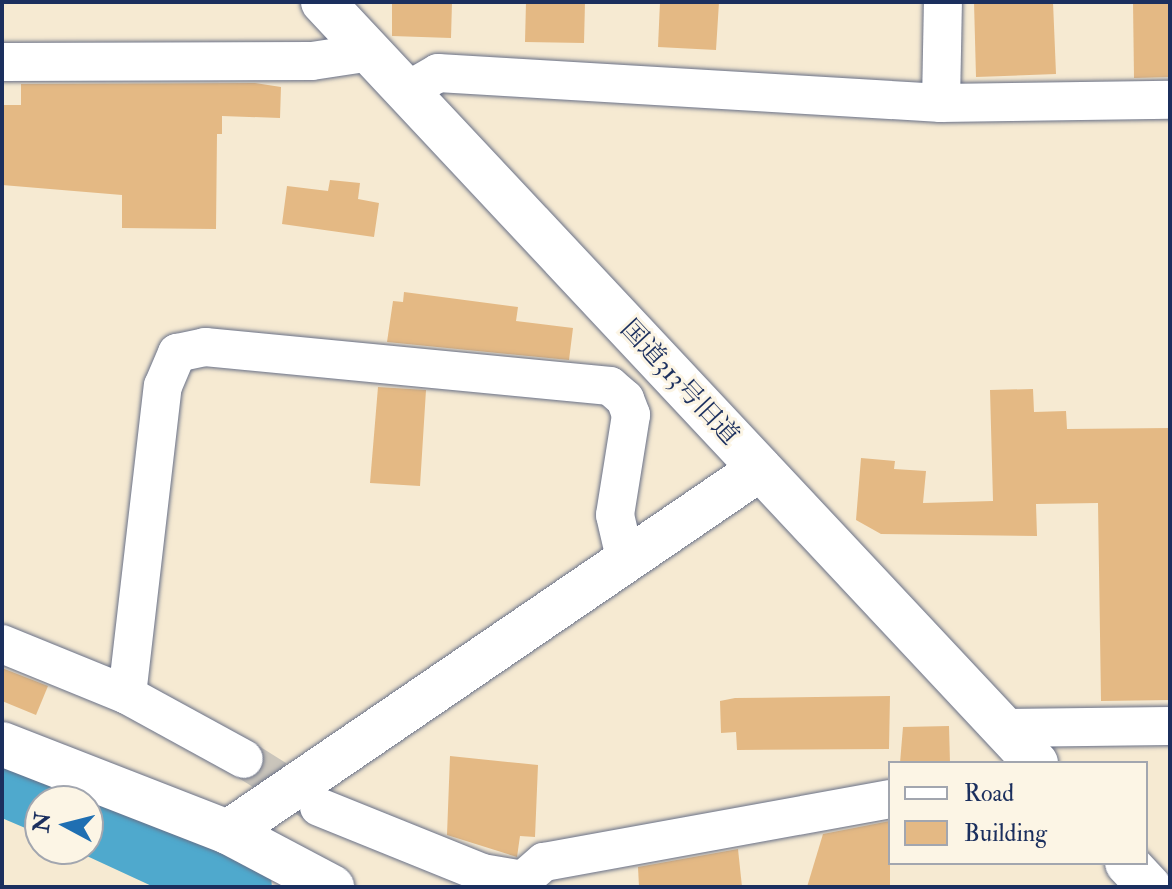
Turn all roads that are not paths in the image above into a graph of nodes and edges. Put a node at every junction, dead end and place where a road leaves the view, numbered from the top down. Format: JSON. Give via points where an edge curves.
{"nodes":[{"id":1,"x":323,"y":2,"type":"edge"},
{"id":2,"x":943,"y":2,"type":"edge"},
{"id":3,"x":371,"y":52,"type":"junction"},
{"id":4,"x":2,"y":62,"type":"edge"},
{"id":5,"x":407,"y":91,"type":"junction"},
{"id":6,"x":1170,"y":100,"type":"edge"},
{"id":7,"x":941,"y":103,"type":"junction"},
{"id":8,"x":760,"y":469,"type":"junction"},
{"id":9,"x":625,"y":558,"type":"junction"},
{"id":10,"x":2,"y":644,"type":"edge"},
{"id":11,"x":127,"y":695,"type":"junction"},
{"id":12,"x":1170,"y":726,"type":"edge"},
{"id":13,"x":1004,"y":728,"type":"junction"},
{"id":14,"x":2,"y":744,"type":"edge"},
{"id":15,"x":244,"y":759,"type":"tunnel mouth"},
{"id":16,"x":1034,"y":761,"type":"edge"},
{"id":17,"x":888,"y":799,"type":"edge"},
{"id":18,"x":319,"y":807,"type":"tunnel mouth"},
{"id":19,"x":228,"y":832,"type":"junction"},
{"id":20,"x":1129,"y":865,"type":"edge"},
{"id":21,"x":332,"y":887,"type":"edge"},
{"id":22,"x":1149,"y":887,"type":"edge"}],
"edges":[{"from":1,"to":3,"type":"street","name":"国道313号旧道"},
{"from":2,"to":7,"type":"street"},
{"from":3,"to":4,"type":"street","via":[[312,61]]},
{"from":3,"to":5,"type":"street","name":"国道313号旧道"},
{"from":5,"to":7,"type":"street","via":[[438,73]]},
{"from":5,"to":8,"type":"street","name":"国道313号旧道"},
{"from":6,"to":7,"type":"street"},
{"from":8,"to":9,"type":"street"},
{"from":8,"to":13,"type":"street","name":"国道313号旧道"},
{"from":9,"to":11,"type":"street","via":[[615,515],[631,415],[625,399],[610,386],[205,347],[177,353],[163,386]]},
{"from":9,"to":19,"type":"street"},
{"from":10,"to":11,"type":"street"},
{"from":11,"to":15,"type":"street"},
{"from":12,"to":13,"type":"street"},
{"from":13,"to":16,"type":"street","name":"国道313号旧道"},
{"from":14,"to":19,"type":"street"},
{"from":17,"to":18,"type":"street","via":[[544,862],[523,880],[482,873]]},
{"from":19,"to":21,"type":"street"},
{"from":20,"to":22,"type":"street"}]}
